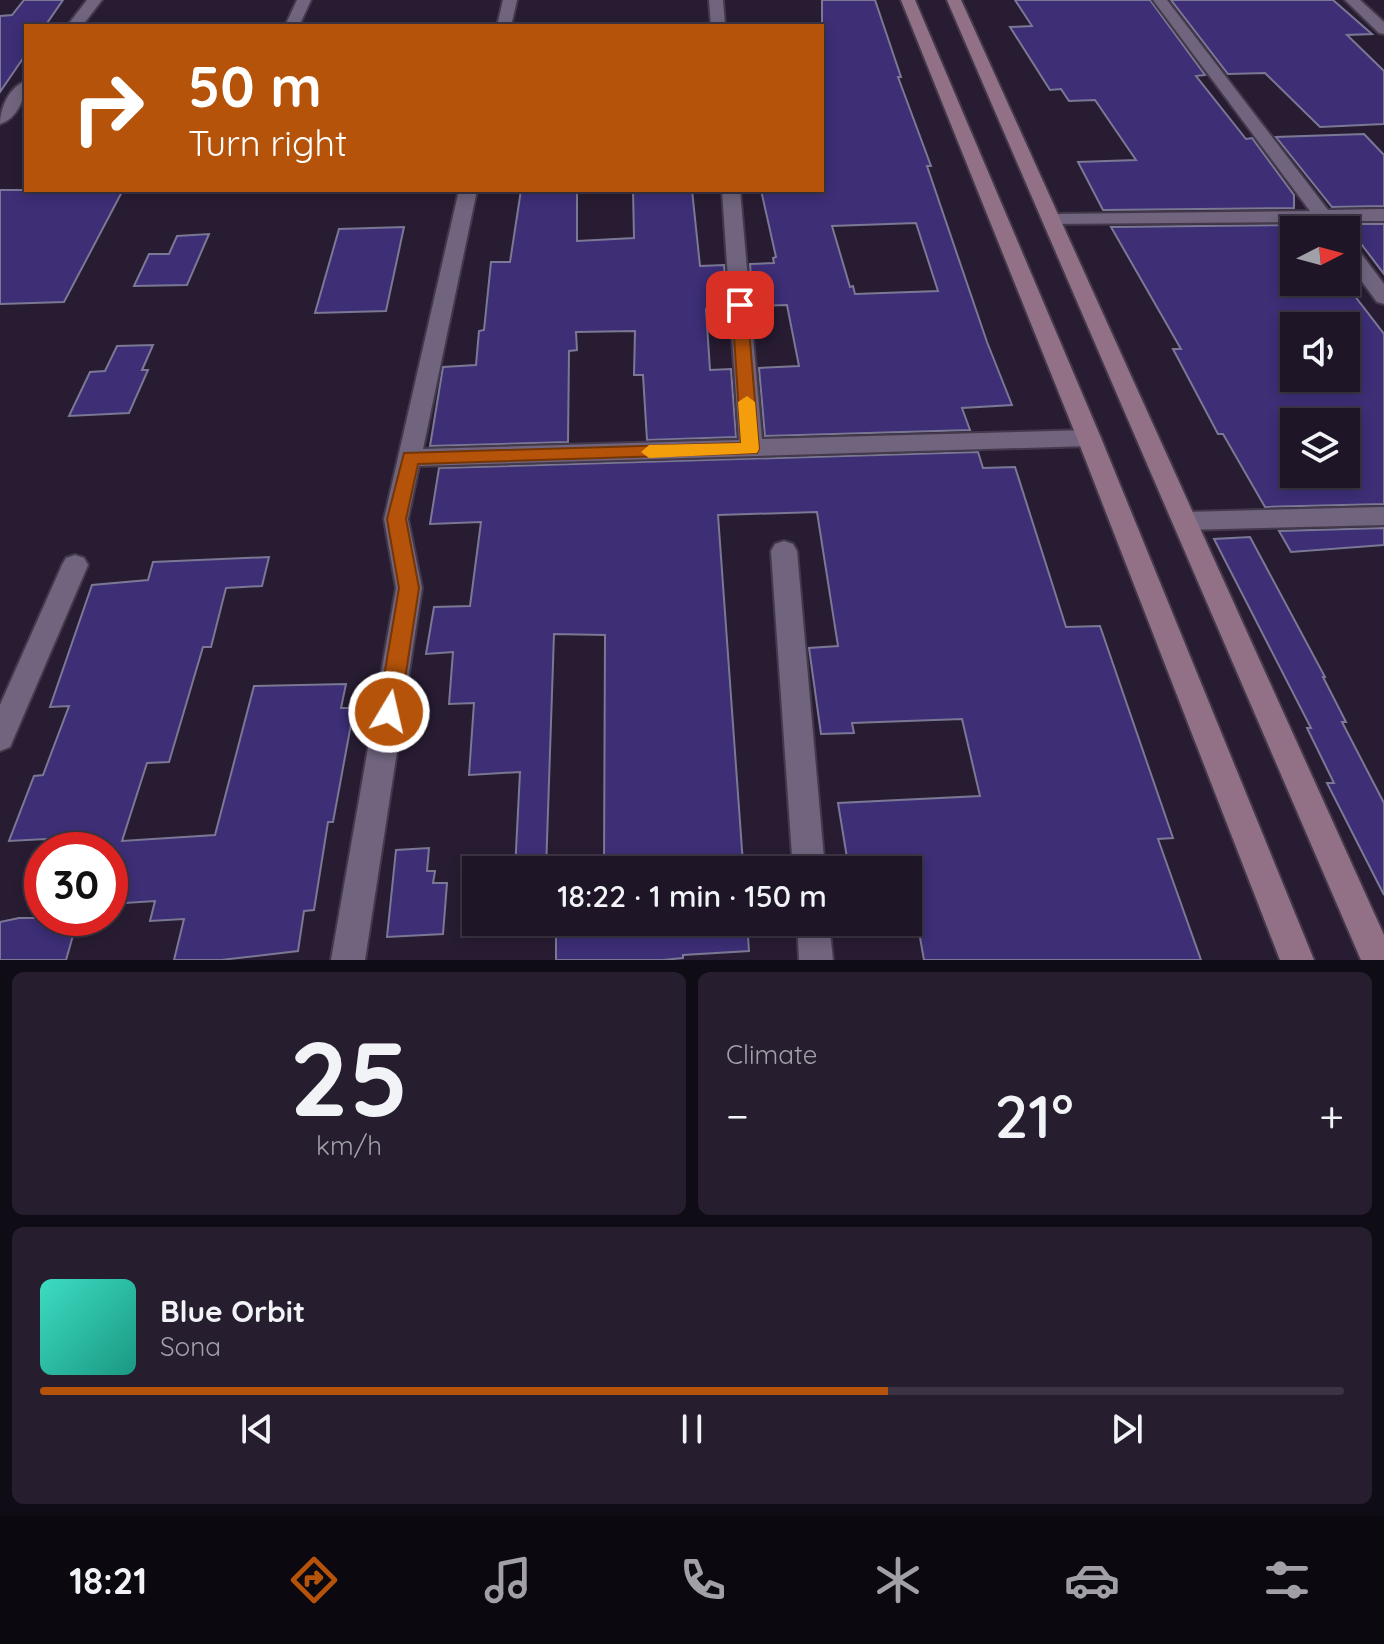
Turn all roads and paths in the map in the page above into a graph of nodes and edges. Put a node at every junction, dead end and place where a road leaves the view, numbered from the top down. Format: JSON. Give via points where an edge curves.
{"nodes":[{"id":1,"x":95,"y":0,"type":"edge"},
{"id":2,"x":304,"y":0,"type":"edge"},
{"id":3,"x":510,"y":0,"type":"edge"},
{"id":4,"x":716,"y":0,"type":"edge"},
{"id":5,"x":908,"y":0,"type":"edge"},
{"id":6,"x":954,"y":0,"type":"edge"},
{"id":7,"x":1160,"y":0,"type":"edge"},
{"id":8,"x":1352,"y":0,"type":"edge"},
{"id":9,"x":76,"y":24,"type":"edge"},
{"id":10,"x":293,"y":24,"type":"edge"},
{"id":11,"x":504,"y":24,"type":"edge"},
{"id":12,"x":718,"y":24,"type":"edge"},
{"id":13,"x":1384,"y":30,"type":"edge"},
{"id":14,"x":24,"y":89,"type":"edge"},
{"id":15,"x":0,"y":120,"type":"edge"},
{"id":16,"x":24,"y":120,"type":"edge"},
{"id":17,"x":468,"y":192,"type":"edge"},
{"id":18,"x":731,"y":192,"type":"edge"},
{"id":19,"x":1384,"y":215,"type":"edge"},
{"id":20,"x":1324,"y":216,"type":"edge"},
{"id":21,"x":1360,"y":218,"type":"edge"},
{"id":22,"x":1052,"y":220,"type":"junction"},
{"id":23,"x":1280,"y":222,"type":"edge"},
{"id":24,"x":1360,"y":266,"type":"edge"},
{"id":25,"x":1384,"y":298,"type":"edge"},
{"id":26,"x":1089,"y":438,"type":"junction"},
{"id":27,"x":751,"y":449,"type":"junction"},
{"id":28,"x":411,"y":458,"type":"junction"},
{"id":29,"x":1384,"y":516,"type":"edge"},
{"id":30,"x":1185,"y":521,"type":"junction"},
{"id":31,"x":784,"y":551,"type":"dead end"},
{"id":32,"x":75,"y":565,"type":"dead end"},
{"id":33,"x":0,"y":738,"type":"edge"},
{"id":34,"x":808,"y":856,"type":"edge"},
{"id":35,"x":814,"y":936,"type":"edge"},
{"id":36,"x":348,"y":960,"type":"edge"},
{"id":37,"x":816,"y":960,"type":"edge"},
{"id":38,"x":1297,"y":960,"type":"edge"},
{"id":39,"x":1378,"y":960,"type":"edge"}],
"edges":[{"from":1,"to":9,"type":"street"},
{"from":2,"to":10,"type":"street"},
{"from":3,"to":11,"type":"street"},
{"from":4,"to":12,"type":"street"},
{"from":5,"to":26,"type":"main road"},
{"from":6,"to":22,"type":"main road"},
{"from":7,"to":20,"type":"street"},
{"from":8,"to":13,"type":"street"},
{"from":14,"to":15,"type":"street"},
{"from":15,"to":16,"type":"street"},
{"from":17,"to":28,"type":"street"},
{"from":18,"to":27,"type":"street"},
{"from":19,"to":21,"type":"street"},
{"from":22,"to":23,"type":"street"},
{"from":22,"to":30,"type":"main road"},
{"from":24,"to":25,"type":"street"},
{"from":26,"to":27,"type":"street"},
{"from":26,"to":38,"type":"main road"},
{"from":27,"to":28,"type":"street"},
{"from":28,"to":36,"type":"street","via":[[396,519],[409,588]]},
{"from":29,"to":30,"type":"street"},
{"from":30,"to":39,"type":"main road"},
{"from":31,"to":34,"type":"street"},
{"from":32,"to":33,"type":"street"},
{"from":35,"to":37,"type":"street"}]}
